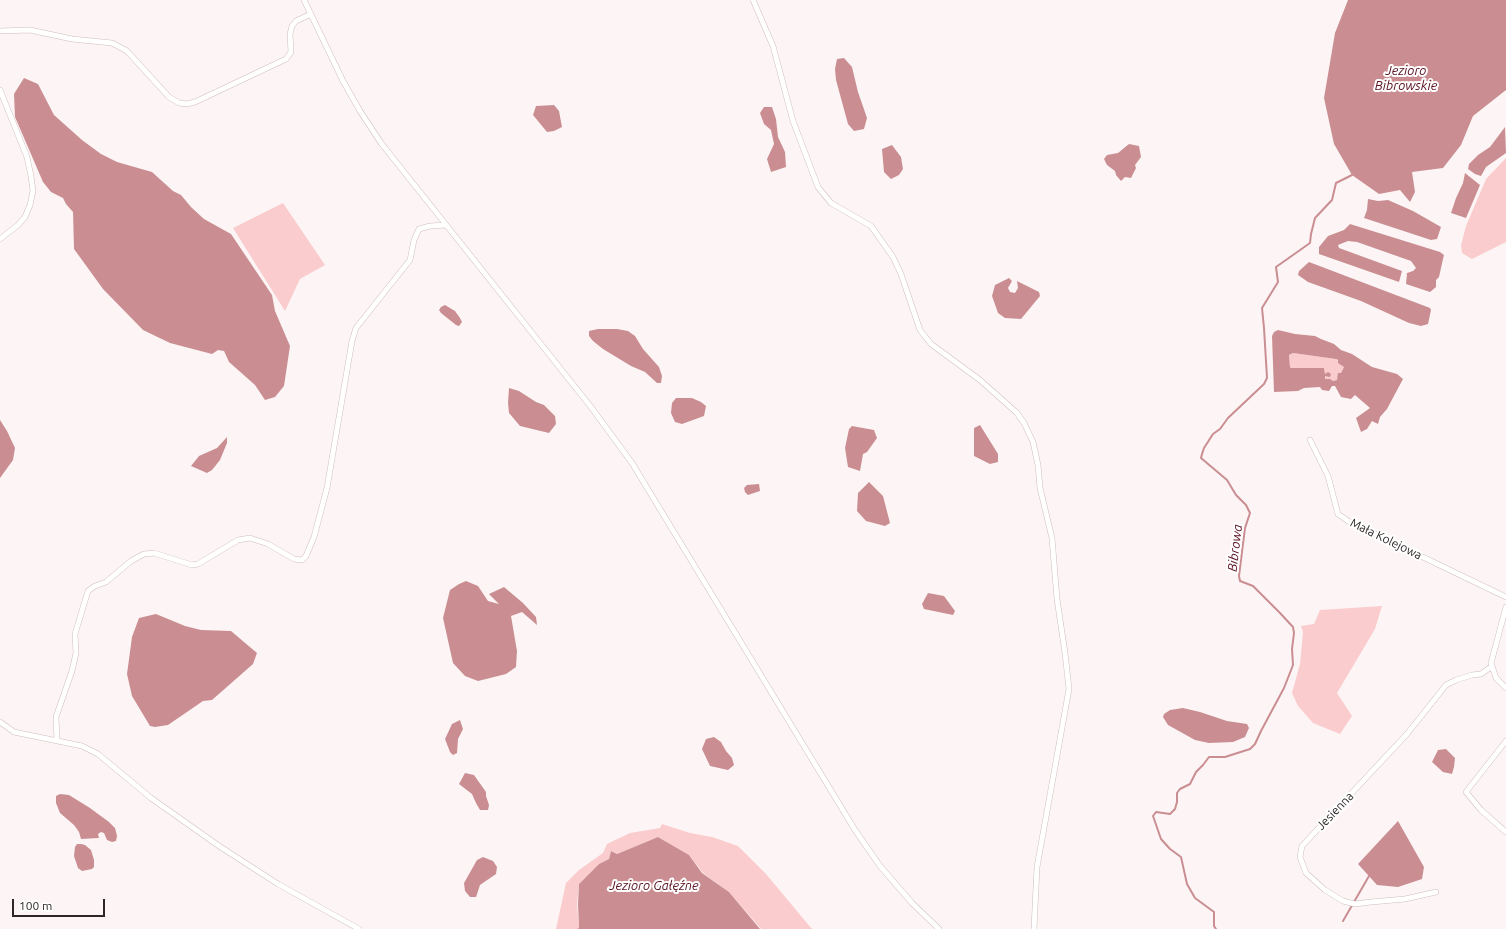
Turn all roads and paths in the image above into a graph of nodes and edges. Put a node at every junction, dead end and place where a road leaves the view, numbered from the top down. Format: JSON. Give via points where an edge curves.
{"nodes":[{"id":1,"x":304,"y":0,"type":"edge"},
{"id":2,"x":753,"y":0,"type":"edge"},
{"id":3,"x":310,"y":14,"type":"junction"},
{"id":4,"x":0,"y":31,"type":"edge"},
{"id":5,"x":0,"y":90,"type":"edge"},
{"id":6,"x":446,"y":226,"type":"junction"},
{"id":7,"x":0,"y":239,"type":"edge"},
{"id":8,"x":1310,"y":440,"type":"dead end"},
{"id":9,"x":1506,"y":597,"type":"edge"},
{"id":10,"x":1506,"y":607,"type":"edge"},
{"id":11,"x":1491,"y":667,"type":"junction"},
{"id":12,"x":1506,"y":688,"type":"edge"},
{"id":13,"x":0,"y":722,"type":"edge"},
{"id":14,"x":57,"y":741,"type":"junction"},
{"id":15,"x":1506,"y":741,"type":"edge"},
{"id":16,"x":1506,"y":832,"type":"edge"},
{"id":17,"x":1436,"y":892,"type":"dead end"},
{"id":18,"x":359,"y":929,"type":"edge"},
{"id":19,"x":939,"y":929,"type":"edge"},
{"id":20,"x":1034,"y":929,"type":"edge"}],
"edges":[{"from":1,"to":3,"type":"street"},
{"from":2,"to":20,"type":"street","via":[[774,46],[793,121],[818,187],[831,203],[871,226],[893,257],[920,330],[931,344],[980,380],[1017,413],[1033,442],[1040,488],[1052,538],[1056,599],[1069,689],[1037,867]]},
{"from":3,"to":4,"type":"street","via":[[292,26],[291,52],[286,59],[187,104],[169,97],[127,52],[112,43],[72,39],[30,30]]},
{"from":3,"to":6,"type":"street","via":[[360,111],[381,143]]},
{"from":5,"to":7,"type":"street","via":[[27,157],[33,191],[25,217]]},
{"from":6,"to":14,"type":"street","via":[[419,229],[408,264],[356,328],[327,488],[314,537],[306,556],[302,560],[294,559],[268,544],[250,538],[238,540],[206,560],[192,565],[154,553],[144,554],[131,561],[106,582],[88,590],[76,634],[72,671],[56,717]]},
{"from":6,"to":19,"type":"street","via":[[591,407],[632,463],[855,830],[880,866]]},
{"from":8,"to":9,"type":"street","name":"Mała Kolejowa","via":[[1328,476],[1338,514],[1348,522]]},
{"from":10,"to":11,"type":"street"},
{"from":11,"to":12,"type":"street","via":[[1496,678]]},
{"from":11,"to":17,"type":"street","name":"Jesienna","via":[[1481,674],[1446,685],[1407,734],[1302,846],[1300,857],[1306,873],[1325,890],[1343,901],[1355,904],[1405,899]]},
{"from":13,"to":14,"type":"street","via":[[14,732]]},
{"from":14,"to":18,"type":"street","via":[[82,746],[98,754],[151,798],[219,846],[278,884]]},
{"from":15,"to":16,"type":"street","via":[[1466,792],[1481,810]]}]}
